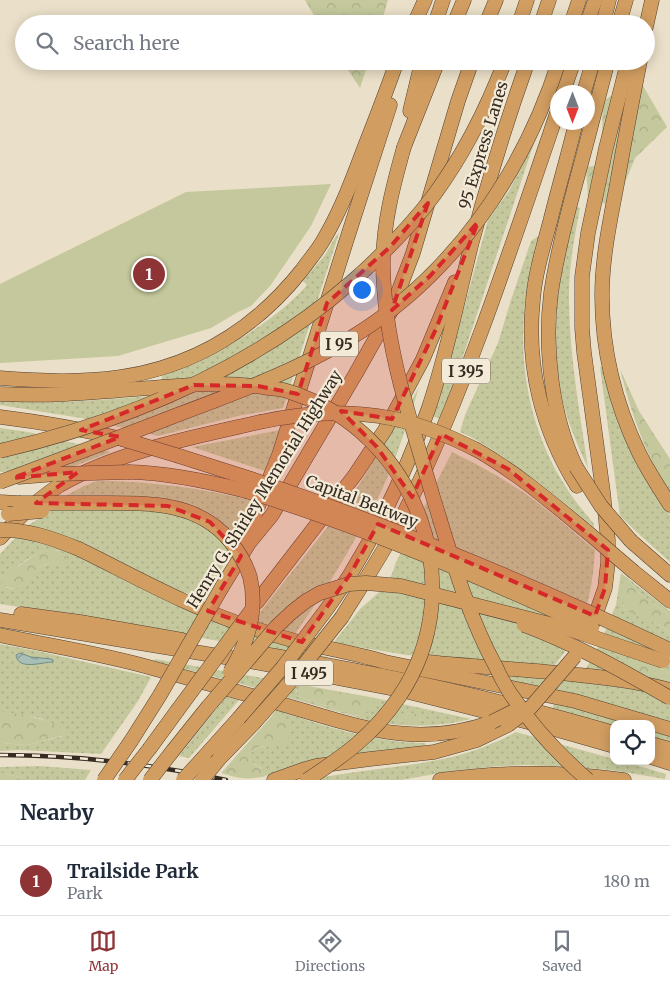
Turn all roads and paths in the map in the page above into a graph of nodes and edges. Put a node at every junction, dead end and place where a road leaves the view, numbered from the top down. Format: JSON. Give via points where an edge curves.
{"nodes":[{"id":1,"x":425,"y":0,"type":"edge"},
{"id":2,"x":443,"y":0,"type":"edge"},
{"id":3,"x":464,"y":0,"type":"edge"},
{"id":4,"x":496,"y":0,"type":"edge"},
{"id":5,"x":527,"y":0,"type":"edge"},
{"id":6,"x":549,"y":0,"type":"edge"},
{"id":7,"x":579,"y":0,"type":"edge"},
{"id":8,"x":596,"y":0,"type":"edge"},
{"id":9,"x":609,"y":0,"type":"edge"},
{"id":10,"x":626,"y":0,"type":"edge"},
{"id":11,"x":644,"y":0,"type":"edge"},
{"id":12,"x":652,"y":0,"type":"edge"},
{"id":13,"x":419,"y":15,"type":"edge"},
{"id":14,"x":438,"y":15,"type":"edge"},
{"id":15,"x":458,"y":15,"type":"edge"},
{"id":16,"x":490,"y":15,"type":"edge"},
{"id":17,"x":522,"y":15,"type":"edge"},
{"id":18,"x":544,"y":15,"type":"edge"},
{"id":19,"x":574,"y":15,"type":"edge"},
{"id":20,"x":590,"y":15,"type":"edge"},
{"id":21,"x":605,"y":15,"type":"edge"},
{"id":22,"x":622,"y":15,"type":"edge"},
{"id":23,"x":640,"y":15,"type":"edge"},
{"id":24,"x":649,"y":15,"type":"edge"},
{"id":25,"x":394,"y":70,"type":"edge"},
{"id":26,"x":402,"y":70,"type":"edge"},
{"id":27,"x":420,"y":70,"type":"edge"},
{"id":28,"x":434,"y":70,"type":"edge"},
{"id":29,"x":469,"y":70,"type":"edge"},
{"id":30,"x":501,"y":70,"type":"edge"},
{"id":31,"x":525,"y":70,"type":"edge"},
{"id":32,"x":556,"y":70,"type":"edge"},
{"id":33,"x":571,"y":70,"type":"edge"},
{"id":34,"x":590,"y":70,"type":"edge"},
{"id":35,"x":606,"y":70,"type":"edge"},
{"id":36,"x":626,"y":70,"type":"edge"},
{"id":37,"x":638,"y":70,"type":"edge"},
{"id":38,"x":565,"y":85,"type":"edge"},
{"id":39,"x":586,"y":85,"type":"edge"},
{"id":40,"x":551,"y":130,"type":"edge"},
{"id":41,"x":574,"y":130,"type":"edge"},
{"id":42,"x":404,"y":147,"type":"junction"},
{"id":43,"x":472,"y":240,"type":"junction"},
{"id":44,"x":0,"y":378,"type":"edge"},
{"id":45,"x":0,"y":394,"type":"edge"},
{"id":46,"x":0,"y":417,"type":"edge"},
{"id":47,"x":0,"y":452,"type":"edge"},
{"id":48,"x":0,"y":479,"type":"edge"},
{"id":49,"x":0,"y":482,"type":"edge"},
{"id":50,"x":248,"y":485,"type":"junction"},
{"id":51,"x":0,"y":502,"type":"edge"},
{"id":52,"x":124,"y":503,"type":"junction"},
{"id":53,"x":670,"y":505,"type":"edge"},
{"id":54,"x":4,"y":514,"type":"edge"},
{"id":55,"x":0,"y":530,"type":"edge"},
{"id":56,"x":0,"y":538,"type":"edge"},
{"id":57,"x":630,"y":541,"type":"junction"},
{"id":58,"x":670,"y":575,"type":"edge"},
{"id":59,"x":222,"y":587,"type":"junction"},
{"id":60,"x":670,"y":601,"type":"edge"},
{"id":61,"x":470,"y":604,"type":"junction"},
{"id":62,"x":0,"y":611,"type":"edge"},
{"id":63,"x":0,"y":620,"type":"edge"},
{"id":64,"x":0,"y":635,"type":"edge"},
{"id":65,"x":370,"y":658,"type":"junction"},
{"id":66,"x":668,"y":658,"type":"edge"},
{"id":67,"x":554,"y":681,"type":"junction"},
{"id":68,"x":670,"y":690,"type":"edge"},
{"id":69,"x":670,"y":698,"type":"edge"},
{"id":70,"x":207,"y":708,"type":"junction"},
{"id":71,"x":670,"y":729,"type":"edge"},
{"id":72,"x":610,"y":731,"type":"edge"},
{"id":73,"x":610,"y":745,"type":"edge"},
{"id":74,"x":655,"y":745,"type":"edge"},
{"id":75,"x":670,"y":749,"type":"edge"},
{"id":76,"x":655,"y":758,"type":"edge"},
{"id":77,"x":670,"y":763,"type":"edge"},
{"id":78,"x":104,"y":780,"type":"edge"},
{"id":79,"x":125,"y":780,"type":"edge"},
{"id":80,"x":150,"y":780,"type":"edge"},
{"id":81,"x":183,"y":780,"type":"edge"},
{"id":82,"x":202,"y":780,"type":"edge"},
{"id":83,"x":275,"y":780,"type":"edge"},
{"id":84,"x":308,"y":780,"type":"edge"},
{"id":85,"x":440,"y":780,"type":"edge"},
{"id":86,"x":588,"y":780,"type":"edge"},
{"id":87,"x":624,"y":780,"type":"edge"}],
"edges":[{"from":1,"to":13,"type":"highway"},
{"from":2,"to":14,"type":"highway"},
{"from":3,"to":15,"type":"highway"},
{"from":4,"to":16,"type":"highway"},
{"from":5,"to":17,"type":"highway"},
{"from":6,"to":18,"type":"highway"},
{"from":7,"to":19,"type":"highway"},
{"from":8,"to":20,"type":"highway"},
{"from":9,"to":21,"type":"highway"},
{"from":10,"to":22,"type":"highway"},
{"from":11,"to":23,"type":"highway"},
{"from":12,"to":24,"type":"highway"},
{"from":25,"to":44,"type":"highway","via":[[352,182],[323,240],[294,280],[263,312],[207,350],[143,373],[90,380]]},
{"from":26,"to":59,"type":"highway","via":[[279,455]]},
{"from":27,"to":42,"type":"highway"},
{"from":28,"to":42,"type":"highway"},
{"from":29,"to":59,"type":"highway","name":"Henry G. Shirley Memorial Highway","via":[[413,253],[391,311],[272,515],[249,543]]},
{"from":30,"to":47,"type":"highway","number":"I 95","bridge":true,"via":[[480,119],[435,194],[390,247],[322,307],[243,359],[177,393],[88,428]]},
{"from":31,"to":43,"type":"highway","name":"95 Express Lanes"},
{"from":32,"to":49,"type":"highway","number":"I 95","bridge":true,"via":[[530,134],[504,184],[484,213],[430,276],[374,323],[322,355],[270,379]]},
{"from":33,"to":38,"type":"highway"},
{"from":34,"to":39,"type":"highway"},
{"from":35,"to":57,"type":"highway","bridge":true,"via":[[555,270],[551,295],[552,383],[563,434],[576,468]]},
{"from":36,"to":67,"type":"highway","bridge":true,"via":[[588,233],[582,277],[584,352],[606,515],[608,555],[605,588],[590,630],[575,656]]},
{"from":37,"to":53,"type":"highway","via":[[608,228],[602,279],[603,316],[612,380],[623,416],[639,453]]},
{"from":40,"to":82,"type":"highway","number":"I 395","bridge":true,"via":[[454,404],[404,514],[342,617],[291,681]]},
{"from":41,"to":57,"type":"highway","bridge":true,"via":[[536,279],[532,359],[544,417],[562,460],[577,486],[604,518]]},
{"from":42,"to":86,"type":"highway","bridge":true,"via":[[388,210],[384,265],[390,335],[411,423],[457,575],[491,658],[510,692],[541,734]]},
{"from":43,"to":79,"type":"highway","bridge":true,"via":[[423,359],[385,430],[355,475]]},
{"from":43,"to":81,"type":"highway","bridge":true,"via":[[428,409],[371,538],[324,614],[283,667]]},
{"from":45,"to":84,"type":"highway","bridge":true,"via":[[67,394],[227,384],[258,386],[288,391],[325,406],[360,430],[377,447],[409,493],[424,527],[432,581],[425,644],[404,689],[380,722],[353,748]]},
{"from":46,"to":50,"type":"highway","name":"Capital Beltway","bridge":true,"via":[[122,439],[179,456]]},
{"from":48,"to":50,"type":"highway","bridge":true,"via":[[130,472]]},
{"from":50,"to":66,"type":"highway","name":"Capital Beltway","bridge":true,"via":[[337,509],[423,542],[544,592]]},
{"from":51,"to":52,"type":"highway","bridge":true},
{"from":52,"to":54,"type":"highway","bridge":true},
{"from":52,"to":70,"type":"highway","bridge":true,"via":[[168,506],[193,513],[225,534],[247,568],[253,603],[248,636]]},
{"from":55,"to":65,"type":"highway","bridge":true,"via":[[27,532],[79,549],[181,600],[255,629]]},
{"from":56,"to":60,"type":"highway","bridge":true,"via":[[16,520],[58,486],[110,462],[280,417],[369,415],[408,422],[434,431],[477,450],[508,469]]},
{"from":57,"to":58,"type":"highway"},
{"from":59,"to":78,"type":"highway","name":"Henry G. Shirley Memorial Highway","bridge":true,"via":[[160,695]]},
{"from":61,"to":66,"type":"highway","bridge":true},
{"from":61,"to":69,"type":"highway","bridge":true,"via":[[569,644]]},
{"from":61,"to":70,"type":"highway","bridge":true,"via":[[384,584],[348,584],[320,593],[276,627]]},
{"from":62,"to":72,"type":"highway","via":[[297,659],[504,703]]},
{"from":63,"to":73,"type":"highway","number":"I 495","via":[[249,661],[405,691]]},
{"from":64,"to":67,"type":"highway","bridge":true,"via":[[150,667],[381,731],[429,735],[492,722],[523,707]]},
{"from":65,"to":68,"type":"highway","via":[[540,671],[634,682]]},
{"from":65,"to":71,"type":"highway","via":[[575,701]]},
{"from":67,"to":83,"type":"highway","bridge":true,"via":[[531,707],[508,724],[477,740],[434,752],[316,766]]},
{"from":70,"to":80,"type":"highway","bridge":true},
{"from":74,"to":75,"type":"highway"},
{"from":76,"to":77,"type":"highway"},
{"from":85,"to":87,"type":"highway","via":[[513,774]]}]}
